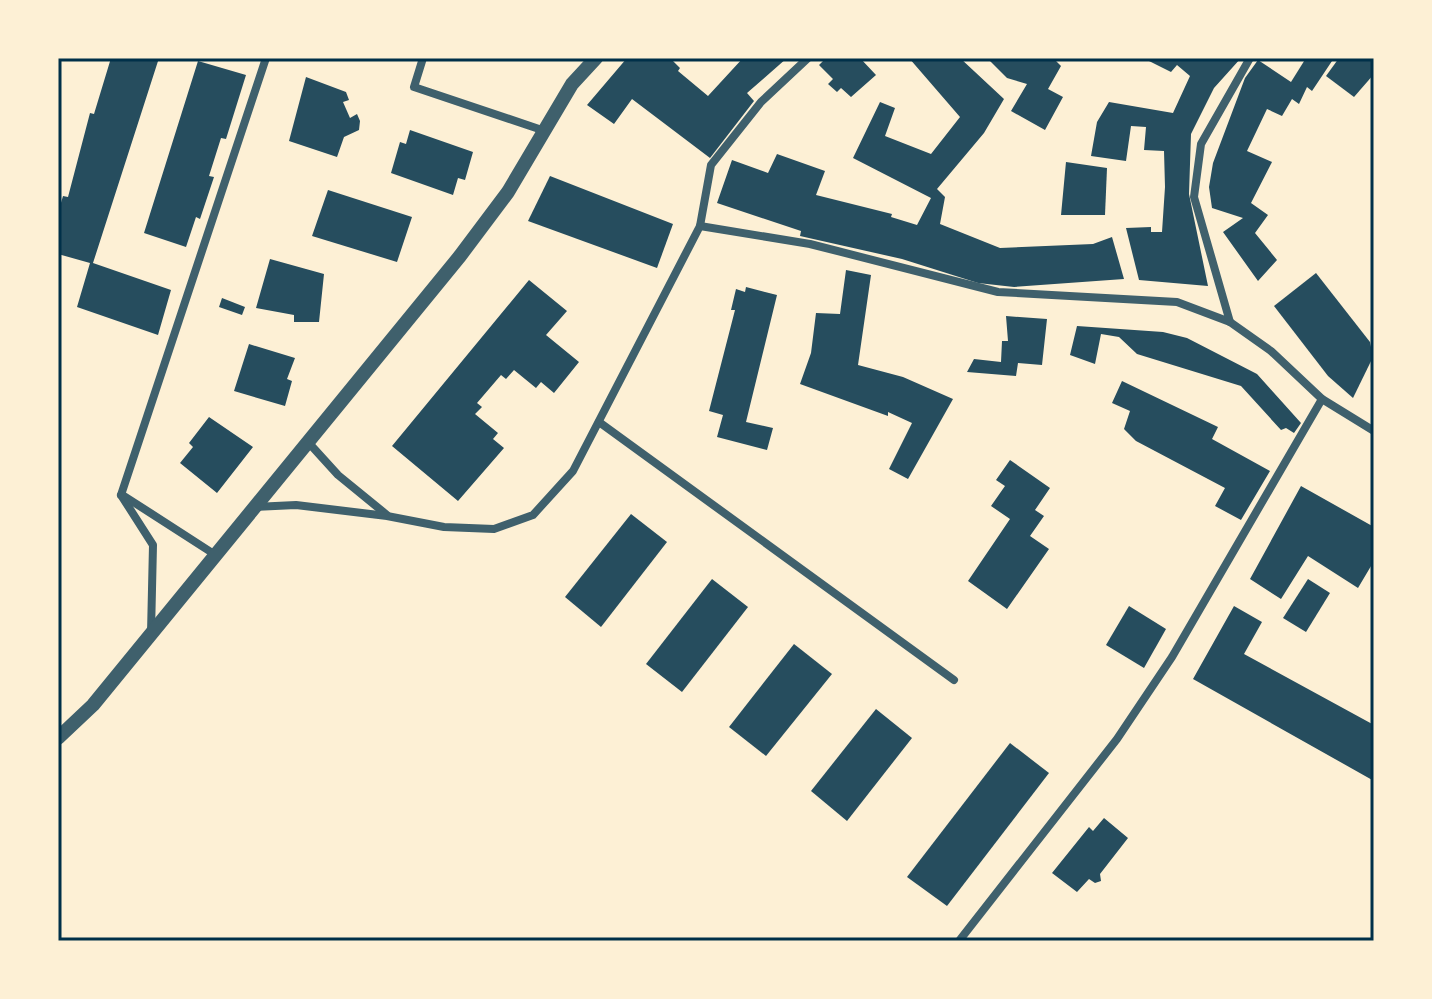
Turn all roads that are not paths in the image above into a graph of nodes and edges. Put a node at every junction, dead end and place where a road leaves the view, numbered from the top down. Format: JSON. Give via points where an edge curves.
{"nodes":[{"id":1,"x":266,"y":58,"type":"edge"},
{"id":2,"x":423,"y":58,"type":"edge"},
{"id":3,"x":596,"y":58,"type":"edge"},
{"id":4,"x":808,"y":58,"type":"edge"},
{"id":5,"x":1250,"y":58,"type":"edge"},
{"id":6,"x":542,"y":130,"type":"junction"},
{"id":7,"x":700,"y":226,"type":"junction"},
{"id":8,"x":1230,"y":322,"type":"junction"},
{"id":9,"x":1322,"y":399,"type":"junction"},
{"id":10,"x":599,"y":422,"type":"junction"},
{"id":11,"x":1374,"y":431,"type":"edge"},
{"id":12,"x":308,"y":442,"type":"junction"},
{"id":13,"x":121,"y":495,"type":"junction"},
{"id":14,"x":254,"y":507,"type":"junction"},
{"id":15,"x":387,"y":516,"type":"junction"},
{"id":16,"x":214,"y":554,"type":"junction"},
{"id":17,"x":151,"y":633,"type":"junction"},
{"id":18,"x":954,"y":680,"type":"dead end"},
{"id":19,"x":58,"y":738,"type":"edge"},
{"id":20,"x":959,"y":941,"type":"edge"}],
"edges":[{"from":1,"to":13,"type":"street"},
{"from":2,"to":6,"type":"street","via":[[414,87]]},
{"from":3,"to":6,"type":"street"},
{"from":4,"to":7,"type":"street","via":[[761,102],[711,165]]},
{"from":5,"to":8,"type":"street","via":[[1201,144],[1194,197]]},
{"from":6,"to":12,"type":"street","via":[[508,192],[460,256]]},
{"from":7,"to":8,"type":"street","via":[[810,244],[998,292],[1177,302]]},
{"from":7,"to":10,"type":"street"},
{"from":8,"to":9,"type":"street","via":[[1271,351]]},
{"from":9,"to":11,"type":"street"},
{"from":9,"to":20,"type":"street","via":[[1172,657]]},
{"from":10,"to":15,"type":"street","via":[[573,471],[533,515],[494,529],[444,527]]},
{"from":10,"to":18,"type":"street"},
{"from":12,"to":14,"type":"street"},
{"from":12,"to":15,"type":"street"},
{"from":13,"to":16,"type":"street"},
{"from":13,"to":17,"type":"street","via":[[153,545]]},
{"from":14,"to":15,"type":"street","via":[[296,505]]},
{"from":14,"to":16,"type":"street"},
{"from":16,"to":17,"type":"street"},
{"from":17,"to":19,"type":"street","via":[[93,705]]}]}
